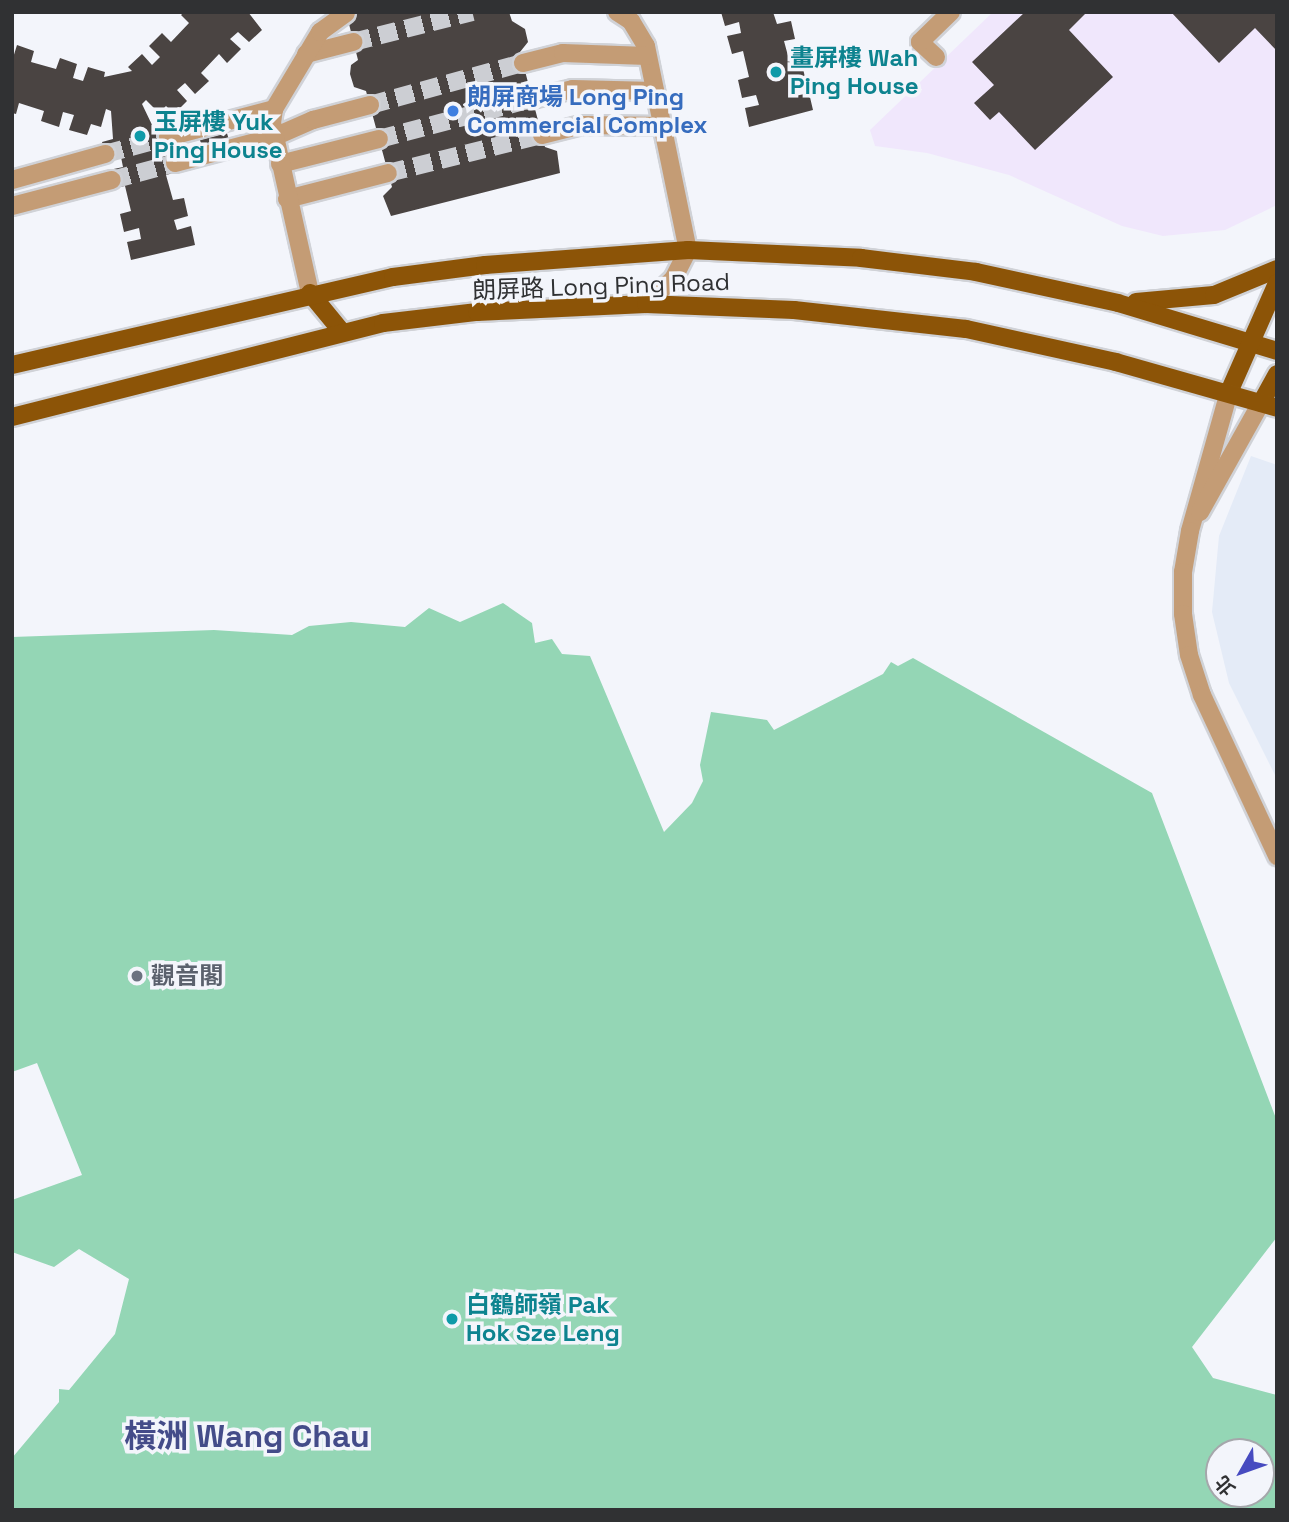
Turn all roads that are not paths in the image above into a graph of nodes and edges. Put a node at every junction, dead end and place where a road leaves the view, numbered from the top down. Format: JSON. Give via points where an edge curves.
{"nodes":[{"id":1,"x":617,"y":12,"type":"edge"},
{"id":2,"x":951,"y":12,"type":"edge"},
{"id":3,"x":346,"y":13,"type":"edge"},
{"id":4,"x":353,"y":42,"type":"tunnel mouth"},
{"id":5,"x":306,"y":54,"type":"junction"},
{"id":6,"x":647,"y":57,"type":"junction"},
{"id":7,"x":936,"y":57,"type":"dead end"},
{"id":8,"x":523,"y":63,"type":"tunnel mouth"},
{"id":9,"x":655,"y":91,"type":"junction"},
{"id":10,"x":532,"y":99,"type":"tunnel mouth"},
{"id":11,"x":370,"y":105,"type":"tunnel mouth"},
{"id":12,"x":274,"y":109,"type":"junction"},
{"id":13,"x":663,"y":126,"type":"junction"},
{"id":14,"x":542,"y":135,"type":"tunnel mouth"},
{"id":15,"x":168,"y":137,"type":"tunnel mouth"},
{"id":16,"x":274,"y":137,"type":"junction"},
{"id":17,"x":379,"y":139,"type":"tunnel mouth"},
{"id":18,"x":105,"y":154,"type":"tunnel mouth"},
{"id":19,"x":175,"y":163,"type":"tunnel mouth"},
{"id":20,"x":280,"y":164,"type":"junction"},
{"id":21,"x":388,"y":173,"type":"tunnel mouth"},
{"id":22,"x":12,"y":180,"type":"edge"},
{"id":23,"x":112,"y":180,"type":"tunnel mouth"},
{"id":24,"x":287,"y":199,"type":"junction"},
{"id":25,"x":12,"y":206,"type":"edge"},
{"id":26,"x":688,"y":250,"type":"junction"},
{"id":27,"x":1277,"y":270,"type":"edge"},
{"id":28,"x":1277,"y":283,"type":"edge"},
{"id":29,"x":310,"y":293,"type":"junction"},
{"id":30,"x":1118,"y":303,"type":"junction"},
{"id":31,"x":646,"y":304,"type":"junction"},
{"id":32,"x":342,"y":331,"type":"junction"},
{"id":33,"x":1249,"y":342,"type":"junction"},
{"id":34,"x":1277,"y":351,"type":"edge"},
{"id":35,"x":12,"y":365,"type":"edge"},
{"id":36,"x":1277,"y":374,"type":"edge"},
{"id":37,"x":1229,"y":392,"type":"junction"},
{"id":38,"x":1269,"y":405,"type":"edge"},
{"id":39,"x":12,"y":417,"type":"edge"},
{"id":40,"x":1190,"y":531,"type":"junction"},
{"id":41,"x":1277,"y":856,"type":"edge"}],
"edges":[{"from":1,"to":6,"type":"street","via":[[637,29]]},
{"from":2,"to":7,"type":"street","via":[[920,41]]},
{"from":3,"to":5,"type":"street","via":[[325,26]]},
{"from":4,"to":5,"type":"street"},
{"from":5,"to":12,"type":"street"},
{"from":6,"to":8,"type":"street","via":[[563,53]]},
{"from":6,"to":9,"type":"street"},
{"from":9,"to":10,"type":"street","via":[[573,89]]},
{"from":9,"to":13,"type":"street"},
{"from":11,"to":16,"type":"street","via":[[313,120]]},
{"from":12,"to":15,"type":"street"},
{"from":12,"to":16,"type":"street"},
{"from":13,"to":14,"type":"street","via":[[582,125]]},
{"from":13,"to":26,"type":"street"},
{"from":16,"to":19,"type":"street"},
{"from":16,"to":20,"type":"street"},
{"from":17,"to":20,"type":"street"},
{"from":18,"to":22,"type":"street"},
{"from":20,"to":24,"type":"street"},
{"from":21,"to":24,"type":"street"},
{"from":23,"to":25,"type":"street"},
{"from":24,"to":29,"type":"street"},
{"from":26,"to":29,"type":"main road","name":"朗屏路 Long Ping Road","via":[[485,265]]},
{"from":26,"to":30,"type":"main road","name":"朗屏路 Long Ping Road","via":[[915,264]]},
{"from":26,"to":31,"type":"street","via":[[673,279]]},
{"from":27,"to":30,"type":"main road","via":[[1214,295]]},
{"from":28,"to":33,"type":"main road"},
{"from":29,"to":32,"type":"main road"},
{"from":29,"to":35,"type":"main road","name":"朗屏路 Long Ping Road"},
{"from":30,"to":33,"type":"main road","name":"朗屏路 Long Ping Road"},
{"from":31,"to":32,"type":"main road","name":"朗屏路 Long Ping Road","via":[[477,312]]},
{"from":31,"to":37,"type":"main road","name":"朗屏路 Long Ping Road","via":[[794,310],[966,329]]},
{"from":32,"to":39,"type":"main road","name":"朗屏路 Long Ping Road"},
{"from":33,"to":34,"type":"main road","name":"朗屏路 Long Ping Road"},
{"from":33,"to":37,"type":"main road"},
{"from":36,"to":38,"type":"main road"},
{"from":37,"to":38,"type":"main road","name":"朗屏路 Long Ping Road"},
{"from":37,"to":40,"type":"street"},
{"from":38,"to":40,"type":"street"},
{"from":40,"to":41,"type":"street","via":[[1183,586],[1189,655],[1202,695]]}]}
